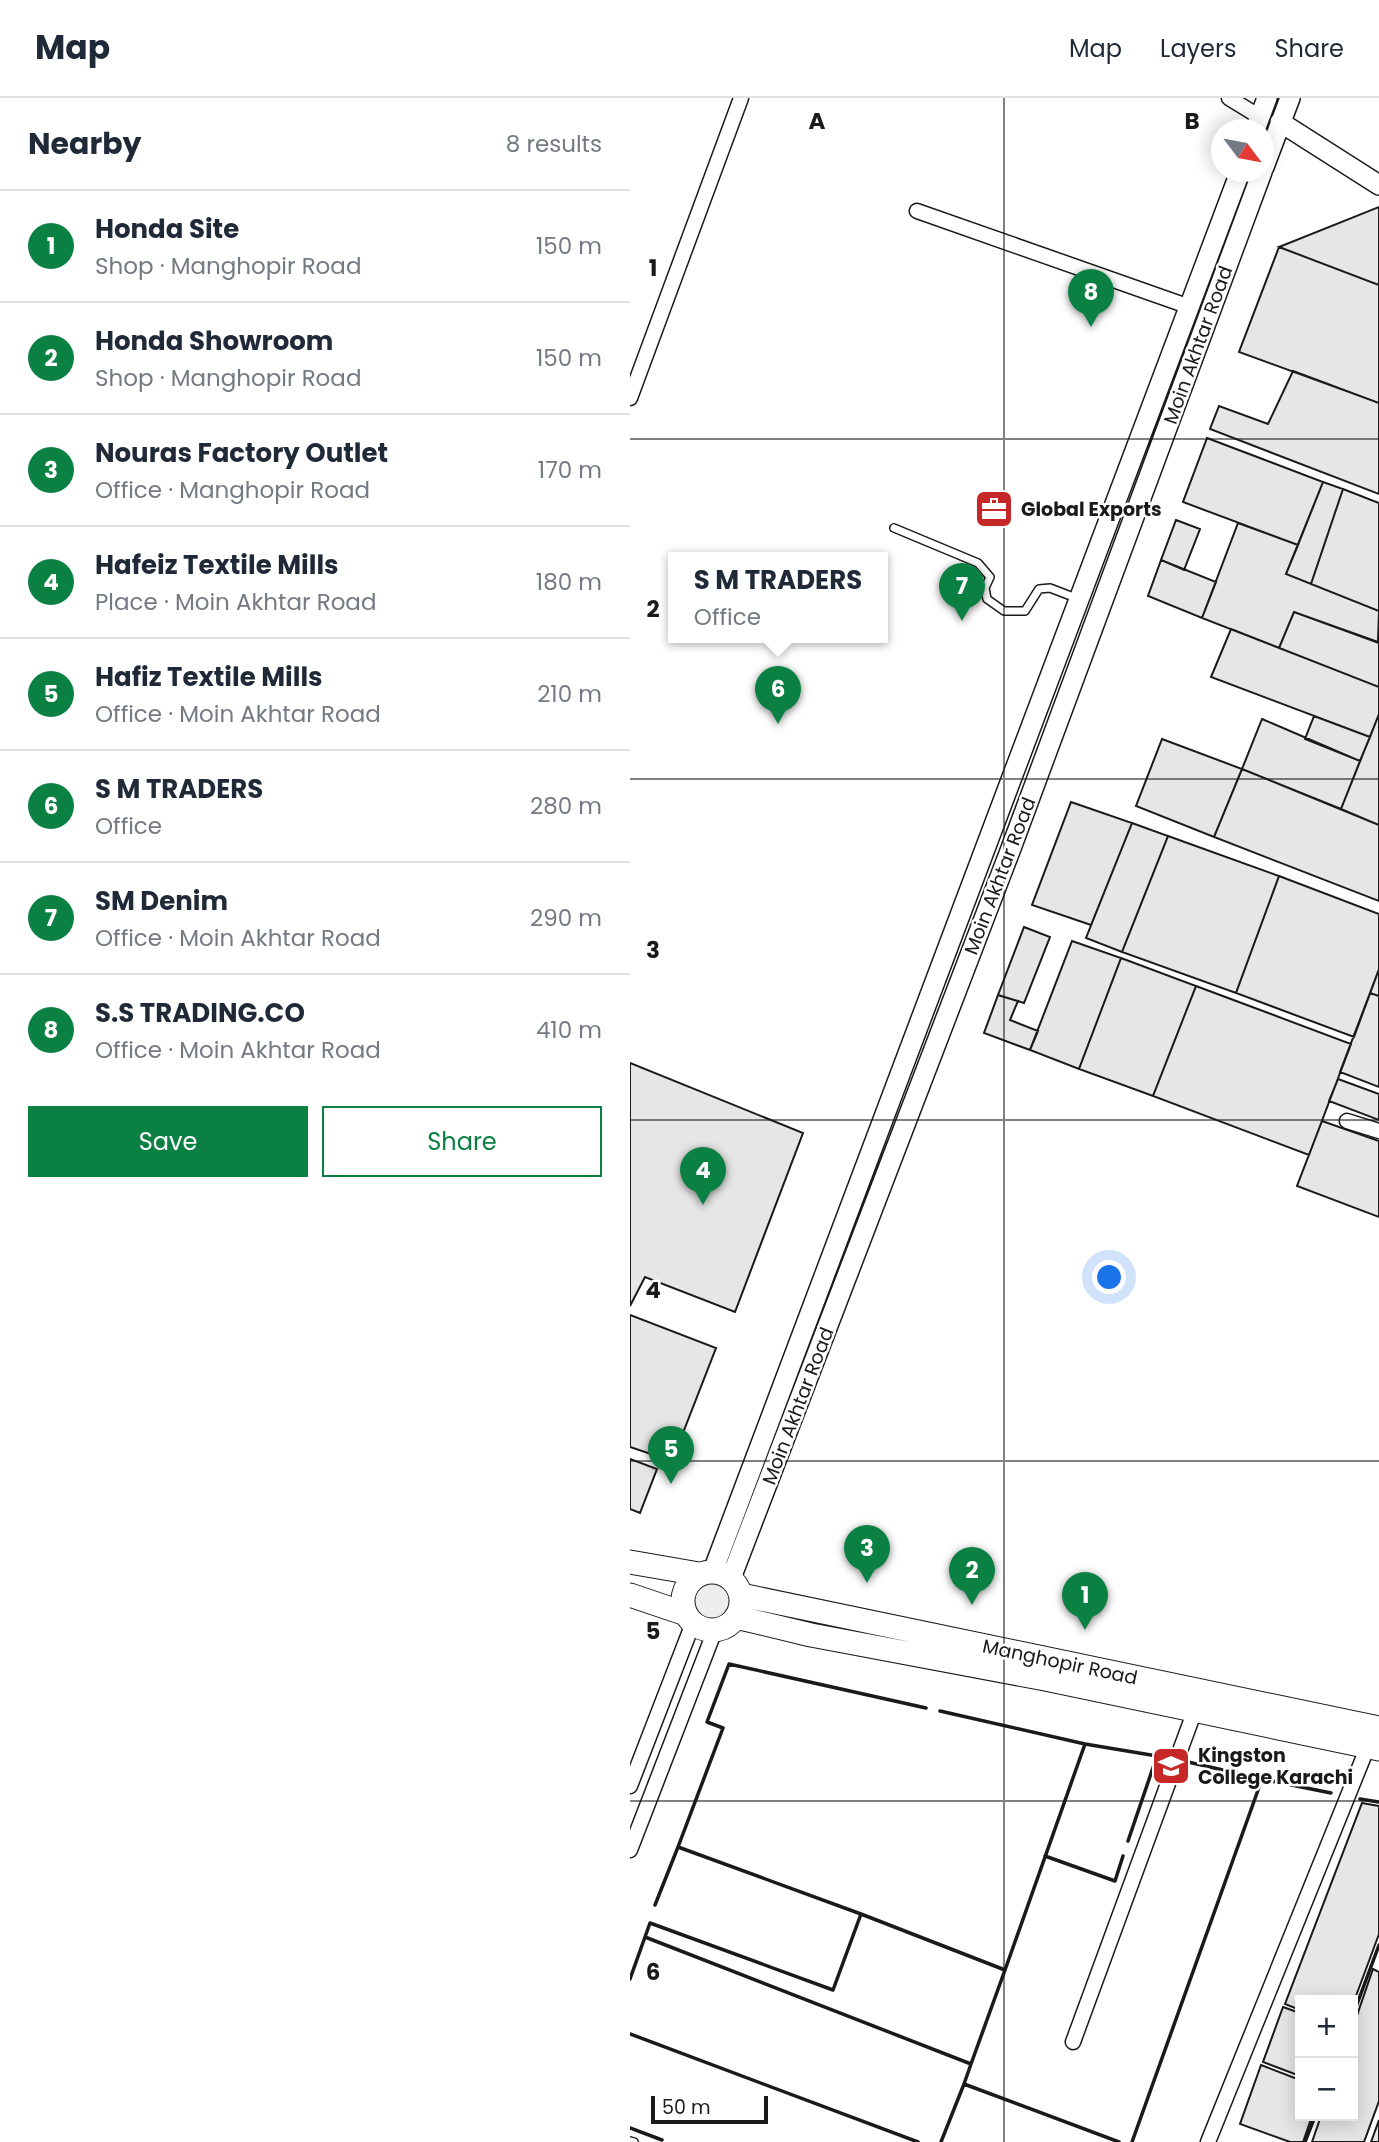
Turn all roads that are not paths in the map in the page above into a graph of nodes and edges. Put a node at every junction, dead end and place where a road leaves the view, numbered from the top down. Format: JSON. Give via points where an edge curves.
{"nodes":[{"id":1,"x":741,"y":98,"type":"edge"},
{"id":2,"x":1229,"y":98,"type":"edge"},
{"id":3,"x":1290,"y":98,"type":"edge"},
{"id":4,"x":1261,"y":115,"type":"edge"},
{"id":5,"x":1280,"y":122,"type":"junction"},
{"id":6,"x":1274,"y":139,"type":"edge"},
{"id":7,"x":1236,"y":182,"type":"edge"},
{"id":8,"x":1258,"y":182,"type":"edge"},
{"id":9,"x":1379,"y":185,"type":"edge"},
{"id":10,"x":916,"y":211,"type":"dead end"},
{"id":11,"x":1190,"y":307,"type":"junction"},
{"id":12,"x":630,"y":398,"type":"edge"},
{"id":13,"x":894,"y":528,"type":"dead end"},
{"id":14,"x":1077,"y":598,"type":"junction"},
{"id":15,"x":882,"y":1115,"type":"junction"},
{"id":16,"x":1348,"y":1121,"type":"dead end"},
{"id":17,"x":906,"y":1124,"type":"junction"},
{"id":18,"x":1379,"y":1131,"type":"edge"},
{"id":19,"x":635,"y":1563,"type":"edge"},
{"id":20,"x":724,"y":1587,"type":"junction"},
{"id":21,"x":631,"y":1596,"type":"edge"},
{"id":22,"x":698,"y":1622,"type":"junction"},
{"id":23,"x":1195,"y":1710,"type":"junction"},
{"id":24,"x":1375,"y":1741,"type":"edge"},
{"id":25,"x":630,"y":1786,"type":"edge"},
{"id":26,"x":630,"y":1850,"type":"edge"},
{"id":27,"x":1073,"y":2042,"type":"dead end"},
{"id":28,"x":1208,"y":2142,"type":"edge"}],
"edges":[{"from":1,"to":12,"type":"street"},
{"from":2,"to":4,"type":"street"},
{"from":3,"to":5,"type":"main road","name":"Moin Akhtar Road"},
{"from":5,"to":6,"type":"main road","name":"Moin Akhtar Road"},
{"from":5,"to":9,"type":"main road"},
{"from":7,"to":11,"type":"main road","name":"Moin Akhtar Road"},
{"from":8,"to":17,"type":"main road","name":"Moin Akhtar Road"},
{"from":10,"to":11,"type":"street"},
{"from":11,"to":14,"type":"main road","name":"Moin Akhtar Road"},
{"from":13,"to":14,"type":"lane","via":[[978,563],[990,577],[987,599],[1004,611],[1025,611],[1039,589]]},
{"from":14,"to":15,"type":"main road","name":"Moin Akhtar Road"},
{"from":15,"to":17,"type":"main road"},
{"from":15,"to":20,"type":"main road","name":"Moin Akhtar Road"},
{"from":16,"to":18,"type":"street"},
{"from":17,"to":20,"type":"main road","name":"Moin Akhtar Road"},
{"from":19,"to":20,"type":"main road","name":"Manghopir Road"},
{"from":19,"to":21,"type":"main road","via":[[648,1572],[648,1583],[642,1592]]},
{"from":20,"to":22,"type":"main road","via":[[725,1627]]},
{"from":20,"to":22,"type":"main road","via":[[684,1591]]},
{"from":20,"to":23,"type":"main road","via":[[811,1635]]},
{"from":20,"to":24,"type":"main road","name":"Manghopir Road"},
{"from":21,"to":22,"type":"main road"},
{"from":22,"to":25,"type":"street"},
{"from":22,"to":26,"type":"street"},
{"from":23,"to":24,"type":"main road"},
{"from":23,"to":27,"type":"street"},
{"from":24,"to":28,"type":"street"}]}
